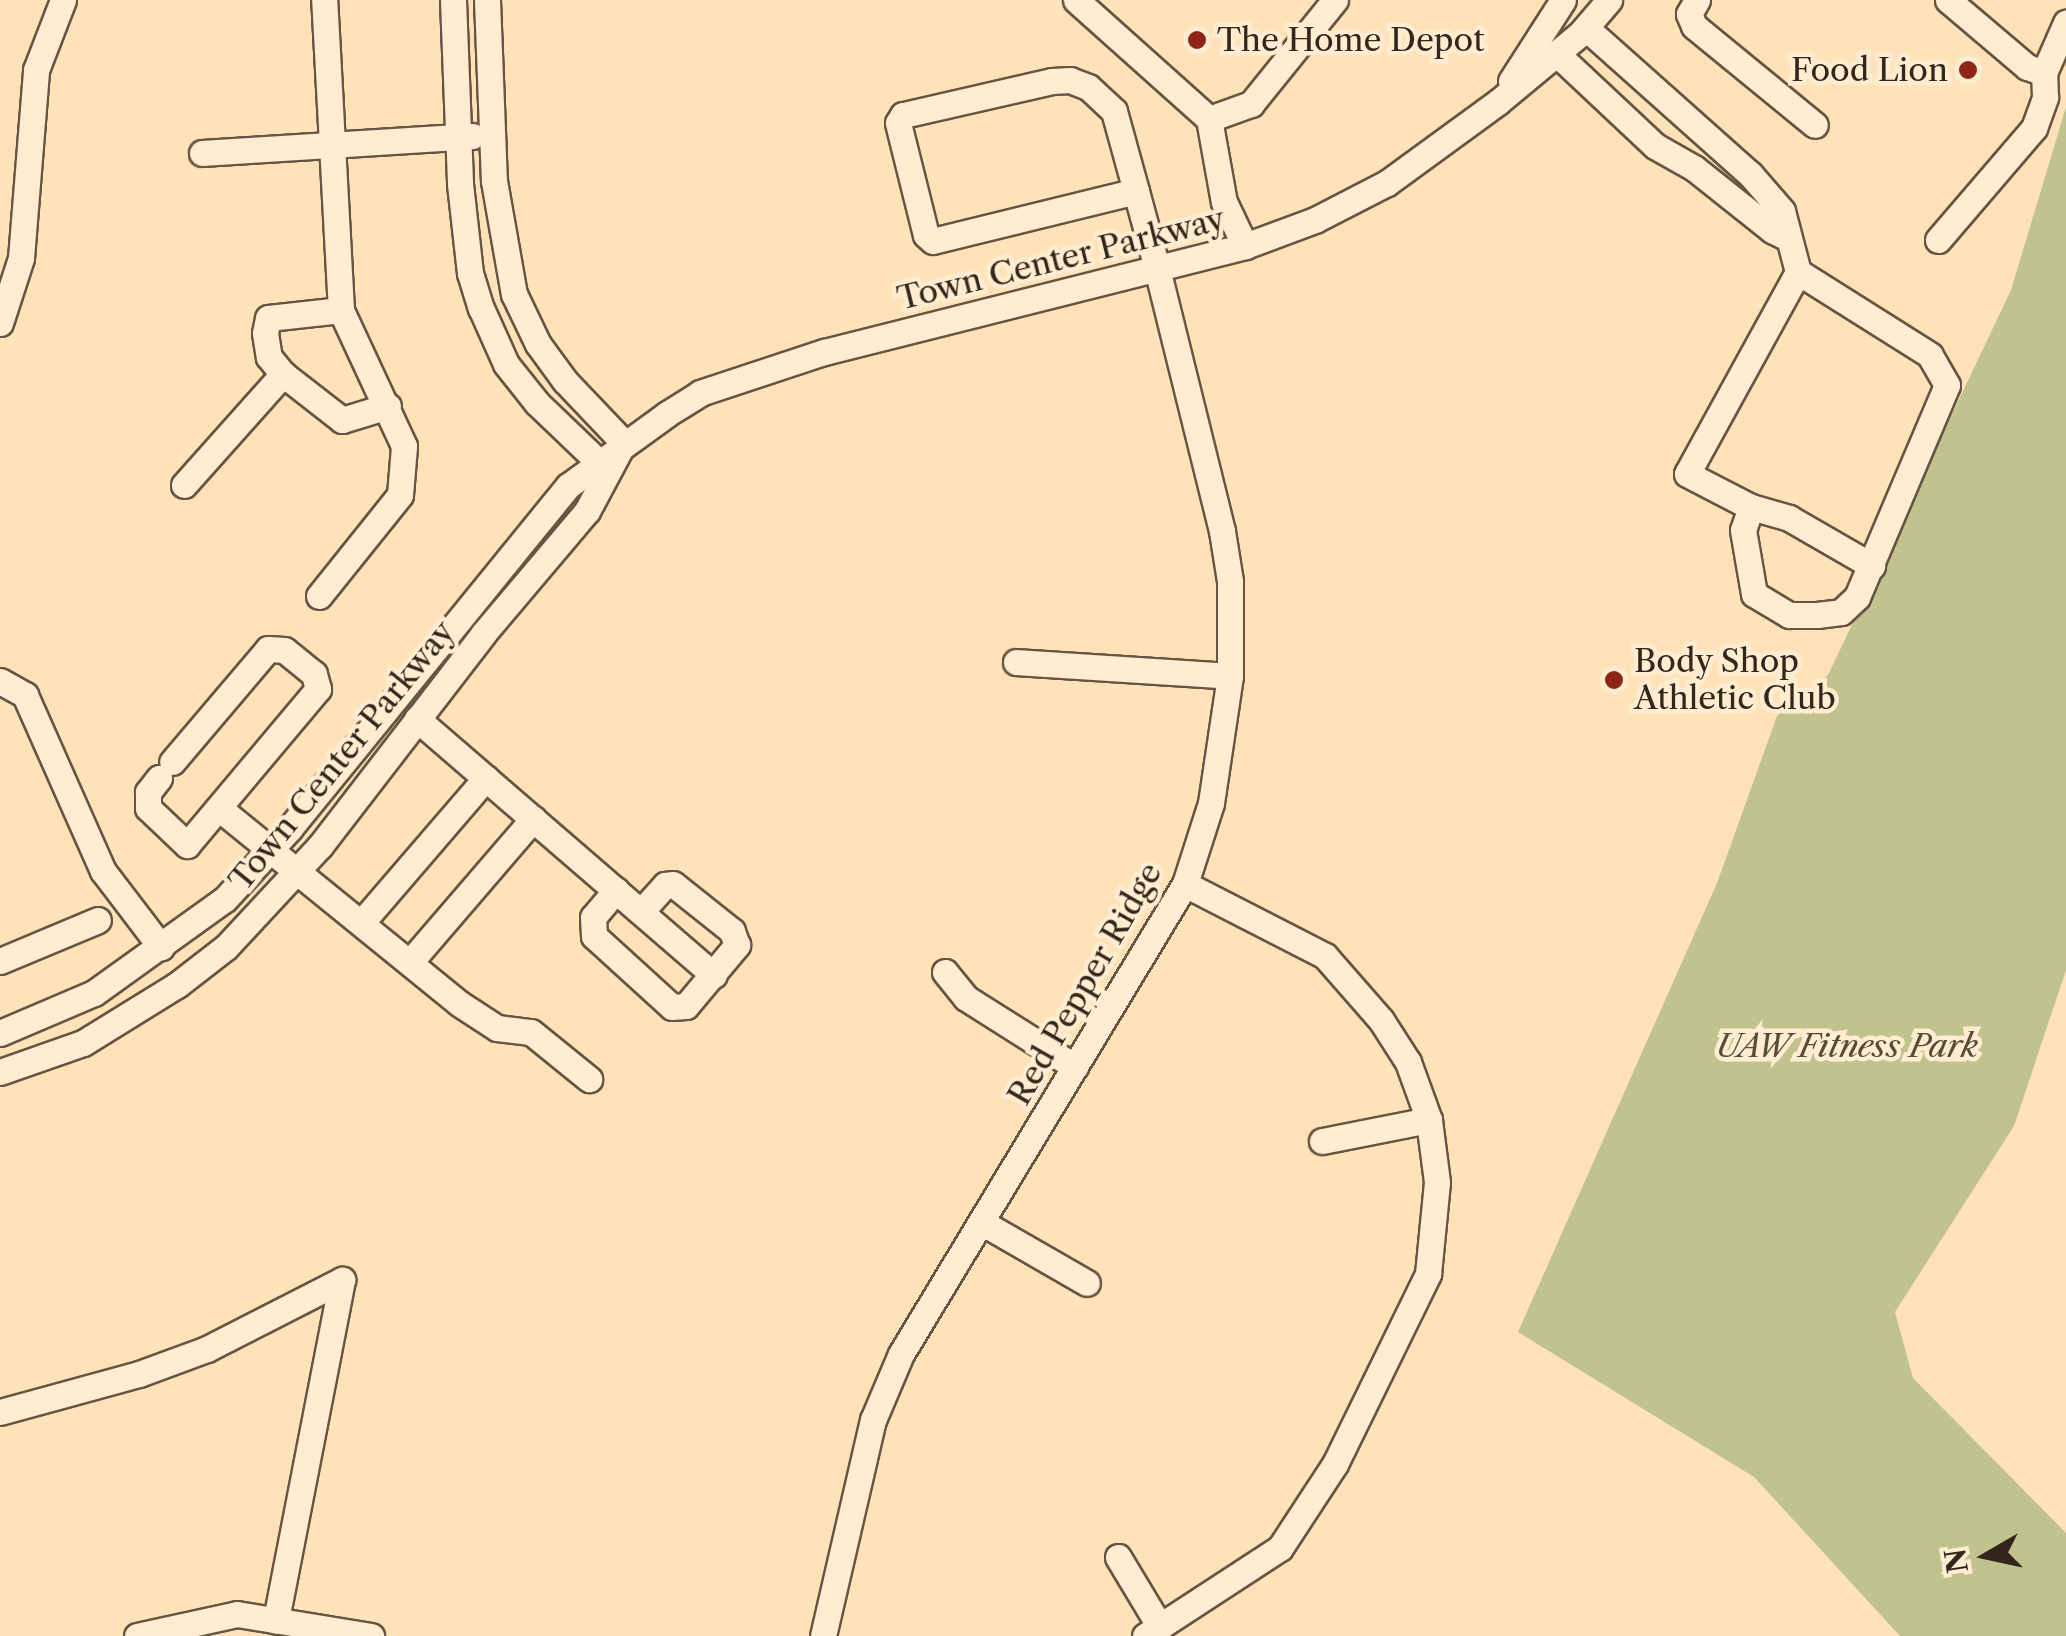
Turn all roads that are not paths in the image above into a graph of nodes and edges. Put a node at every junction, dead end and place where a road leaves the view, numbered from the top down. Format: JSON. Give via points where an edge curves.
{"nodes":[{"id":1,"x":63,"y":0,"type":"edge"},
{"id":2,"x":324,"y":0,"type":"edge"},
{"id":3,"x":453,"y":0,"type":"edge"},
{"id":4,"x":486,"y":0,"type":"edge"},
{"id":5,"x":1076,"y":0,"type":"edge"},
{"id":6,"x":1335,"y":0,"type":"edge"},
{"id":7,"x":1563,"y":0,"type":"edge"},
{"id":8,"x":1609,"y":0,"type":"edge"},
{"id":9,"x":1697,"y":0,"type":"edge"},
{"id":10,"x":1948,"y":0,"type":"edge"},
{"id":11,"x":2066,"y":23,"type":"edge"},
{"id":12,"x":1586,"y":28,"type":"junction"},
{"id":13,"x":1556,"y":54,"type":"junction"},
{"id":14,"x":2044,"y":73,"type":"junction"},
{"id":15,"x":1498,"y":102,"type":"junction"},
{"id":16,"x":1209,"y":119,"type":"junction"},
{"id":17,"x":1815,"y":126,"type":"dead end"},
{"id":18,"x":459,"y":136,"type":"junction"},
{"id":19,"x":492,"y":136,"type":"junction"},
{"id":20,"x":330,"y":145,"type":"junction"},
{"id":21,"x":202,"y":154,"type":"dead end"},
{"id":22,"x":1136,"y":191,"type":"junction"},
{"id":23,"x":1788,"y":238,"type":"junction"},
{"id":24,"x":1938,"y":240,"type":"dead end"},
{"id":25,"x":1245,"y":246,"type":"junction"},
{"id":26,"x":10,"y":257,"type":"edge"},
{"id":27,"x":1157,"y":268,"type":"junction"},
{"id":28,"x":1798,"y":272,"type":"junction"},
{"id":29,"x":341,"y":310,"type":"junction"},
{"id":30,"x":0,"y":322,"type":"edge"},
{"id":31,"x":283,"y":374,"type":"junction"},
{"id":32,"x":388,"y":406,"type":"junction"},
{"id":33,"x":623,"y":442,"type":"junction"},
{"id":34,"x":603,"y":466,"type":"junction"},
{"id":35,"x":184,"y":485,"type":"dead end"},
{"id":36,"x":1751,"y":507,"type":"junction"},
{"id":37,"x":1872,"y":566,"type":"junction"},
{"id":38,"x":319,"y":596,"type":"dead end"},
{"id":39,"x":1016,"y":662,"type":"dead end"},
{"id":40,"x":1230,"y":676,"type":"junction"},
{"id":41,"x":0,"y":681,"type":"edge"},
{"id":42,"x":417,"y":719,"type":"junction"},
{"id":43,"x":486,"y":778,"type":"junction"},
{"id":44,"x":220,"y":810,"type":"junction"},
{"id":45,"x":533,"y":819,"type":"junction"},
{"id":46,"x":270,"y":850,"type":"junction"},
{"id":47,"x":296,"y":874,"type":"junction"},
{"id":48,"x":1185,"y":884,"type":"junction"},
{"id":49,"x":616,"y":890,"type":"junction"},
{"id":50,"x":642,"y":912,"type":"junction"},
{"id":51,"x":98,"y":920,"type":"dead end"},
{"id":52,"x":362,"y":922,"type":"junction"},
{"id":53,"x":161,"y":948,"type":"junction"},
{"id":54,"x":0,"y":962,"type":"edge"},
{"id":55,"x":410,"y":962,"type":"junction"},
{"id":56,"x":945,"y":972,"type":"dead end"},
{"id":57,"x":714,"y":975,"type":"junction"},
{"id":58,"x":0,"y":1033,"type":"edge"},
{"id":59,"x":1075,"y":1067,"type":"junction"},
{"id":60,"x":0,"y":1072,"type":"edge"},
{"id":61,"x":589,"y":1079,"type":"dead end"},
{"id":62,"x":1429,"y":1120,"type":"junction"},
{"id":63,"x":1322,"y":1140,"type":"dead end"},
{"id":64,"x":981,"y":1222,"type":"junction"},
{"id":65,"x":1087,"y":1283,"type":"dead end"},
{"id":66,"x":0,"y":1412,"type":"edge"},
{"id":67,"x":1118,"y":1557,"type":"dead end"},
{"id":68,"x":276,"y":1621,"type":"junction"},
{"id":69,"x":1152,"y":1632,"type":"edge"},
{"id":70,"x":137,"y":1636,"type":"edge"},
{"id":71,"x":371,"y":1636,"type":"edge"},
{"id":72,"x":823,"y":1636,"type":"edge"}],
"edges":[{"from":1,"to":26,"type":"street","via":[[36,70]]},
{"from":2,"to":20,"type":"street"},
{"from":3,"to":18,"type":"street"},
{"from":4,"to":19,"type":"street"},
{"from":5,"to":16,"type":"street"},
{"from":6,"to":16,"type":"street","via":[[1251,104]]},
{"from":7,"to":15,"type":"street","name":"Town Center Parkway"},
{"from":8,"to":12,"type":"street","name":"Town Center Parkway"},
{"from":9,"to":17,"type":"street","via":[[1689,14],[1694,26]]},
{"from":10,"to":14,"type":"street"},
{"from":11,"to":14,"type":"street"},
{"from":12,"to":13,"type":"street","name":"Town Center Parkway"},
{"from":12,"to":23,"type":"street","via":[[1750,174],[1782,211]]},
{"from":13,"to":15,"type":"street","name":"Town Center Parkway"},
{"from":13,"to":23,"type":"street","via":[[1655,146]]},
{"from":14,"to":24,"type":"street","via":[[2046,97],[2034,128]]},
{"from":15,"to":25,"type":"street","name":"Town Center Parkway","via":[[1387,183]]},
{"from":16,"to":25,"type":"street","via":[[1224,202]]},
{"from":18,"to":19,"type":"street"},
{"from":18,"to":20,"type":"street"},
{"from":18,"to":34,"type":"street","via":[[466,246],[481,308],[516,377]]},
{"from":19,"to":33,"type":"street","via":[[514,294],[538,344]]},
{"from":20,"to":21,"type":"street"},
{"from":20,"to":29,"type":"street"},
{"from":22,"to":22,"type":"street","name":"Red Pepper Ridge","via":[[1114,110],[1104,97],[1070,80],[903,115],[898,122],[926,236],[933,241]]},
{"from":22,"to":27,"type":"street","name":"Red Pepper Ridge"},
{"from":23,"to":28,"type":"street"},
{"from":25,"to":27,"type":"street","name":"Town Center Parkway"},
{"from":26,"to":30,"type":"street"},
{"from":27,"to":33,"type":"street","name":"Town Center Parkway","via":[[806,358],[700,392]]},
{"from":27,"to":40,"type":"street","name":"Red Pepper Ridge","via":[[1222,531],[1230,582]]},
{"from":28,"to":36,"type":"street","via":[[1687,474]]},
{"from":28,"to":37,"type":"street","via":[[1930,355],[1947,385]]},
{"from":29,"to":31,"type":"street","via":[[268,318],[269,357]]},
{"from":29,"to":32,"type":"street"},
{"from":31,"to":32,"type":"street","via":[[342,420]]},
{"from":31,"to":35,"type":"street"},
{"from":32,"to":38,"type":"street","via":[[404,446],[400,495]]},
{"from":33,"to":34,"type":"street","name":"Town Center Parkway"},
{"from":34,"to":42,"type":"street","name":"Town Center Parkway","via":[[586,511]]},
{"from":34,"to":46,"type":"street","name":"Town Center Parkway","via":[[568,486]]},
{"from":36,"to":37,"type":"street","via":[[1789,518]]},
{"from":36,"to":37,"type":"street","via":[[1744,530],[1746,566],[1754,594],[1772,609],[1789,615],[1841,612],[1857,598]]},
{"from":39,"to":40,"type":"street"},
{"from":40,"to":48,"type":"street","name":"Red Pepper Ridge","via":[[1211,803]]},
{"from":41,"to":53,"type":"street","via":[[25,695],[104,871]]},
{"from":42,"to":43,"type":"street"},
{"from":42,"to":47,"type":"street","name":"Town Center Parkway"},
{"from":43,"to":45,"type":"street"},
{"from":43,"to":52,"type":"street"},
{"from":44,"to":44,"type":"street","via":[[318,690],[314,674],[284,650],[268,649],[148,792],[148,808],[187,845]]},
{"from":44,"to":46,"type":"street"},
{"from":45,"to":49,"type":"street"},
{"from":45,"to":55,"type":"street"},
{"from":46,"to":47,"type":"street"},
{"from":46,"to":53,"type":"street","name":"Town Center Parkway","via":[[225,899]]},
{"from":47,"to":52,"type":"street"},
{"from":47,"to":60,"type":"street","name":"Town Center Parkway","via":[[226,947],[177,985],[82,1042]]},
{"from":48,"to":59,"type":"street","name":"Red Pepper Ridge"},
{"from":48,"to":62,"type":"street","via":[[1325,956],[1408,1062]]},
{"from":49,"to":50,"type":"street"},
{"from":49,"to":57,"type":"street","via":[[594,917],[594,936],[672,1008],[686,1006]]},
{"from":50,"to":57,"type":"street"},
{"from":50,"to":57,"type":"street","via":[[673,884],[732,932],[737,946]]},
{"from":51,"to":54,"type":"street"},
{"from":52,"to":55,"type":"street"},
{"from":53,"to":58,"type":"street","name":"Town Center Parkway","via":[[94,992]]},
{"from":55,"to":61,"type":"street","via":[[497,1028],[531,1032]]},
{"from":56,"to":59,"type":"street","via":[[966,998]]},
{"from":59,"to":64,"type":"street","name":"Red Pepper Ridge"},
{"from":62,"to":63,"type":"street"},
{"from":62,"to":69,"type":"street","via":[[1437,1182],[1428,1274],[1335,1464],[1280,1548]]},
{"from":64,"to":65,"type":"street"},
{"from":64,"to":72,"type":"street","name":"Red Pepper Ridge","via":[[901,1354],[873,1420]]},
{"from":66,"to":68,"type":"street","via":[[207,1349],[342,1280]]},
{"from":67,"to":69,"type":"street"},
{"from":68,"to":70,"type":"street","via":[[237,1614]]},
{"from":68,"to":71,"type":"street"}]}
